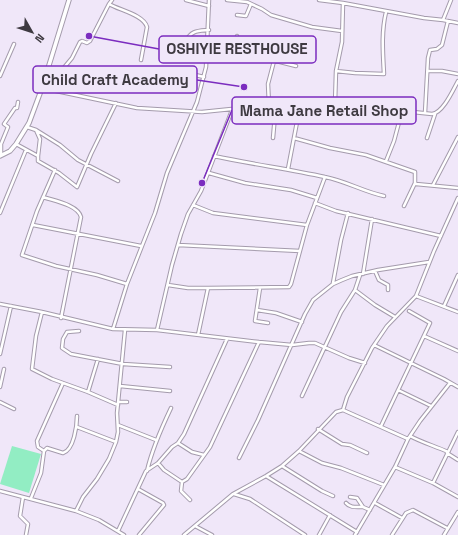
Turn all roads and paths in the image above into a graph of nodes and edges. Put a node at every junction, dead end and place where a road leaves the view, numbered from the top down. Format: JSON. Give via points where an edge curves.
{"nodes":[{"id":1,"x":69,"y":0,"type":"edge"},
{"id":2,"x":112,"y":0,"type":"edge"},
{"id":3,"x":186,"y":0,"type":"edge"},
{"id":4,"x":209,"y":0,"type":"edge"},
{"id":5,"x":228,"y":0,"type":"edge"},
{"id":6,"x":318,"y":0,"type":"edge"},
{"id":7,"x":452,"y":0,"type":"edge"},
{"id":8,"x":340,"y":1,"type":"edge"},
{"id":9,"x":343,"y":3,"type":"junction"},
{"id":10,"x":109,"y":4,"type":"junction"},
{"id":11,"x":251,"y":4,"type":"junction"},
{"id":12,"x":209,"y":6,"type":"junction"},
{"id":13,"x":386,"y":12,"type":"junction"},
{"id":14,"x":237,"y":15,"type":"dead end"},
{"id":15,"x":444,"y":20,"type":"junction"},
{"id":16,"x":448,"y":21,"type":"junction"},
{"id":17,"x":458,"y":23,"type":"edge"},
{"id":18,"x":209,"y":30,"type":"junction"},
{"id":19,"x":342,"y":31,"type":"junction"},
{"id":20,"x":237,"y":36,"type":"dead end"},
{"id":21,"x":185,"y":42,"type":"dead end"},
{"id":22,"x":14,"y":44,"type":"dead end"},
{"id":23,"x":208,"y":44,"type":"junction"},
{"id":24,"x":234,"y":50,"type":"junction"},
{"id":25,"x":141,"y":60,"type":"dead end"},
{"id":26,"x":274,"y":60,"type":"junction"},
{"id":27,"x":296,"y":66,"type":"dead end"},
{"id":28,"x":178,"y":69,"type":"dead end"},
{"id":29,"x":336,"y":71,"type":"junction"},
{"id":30,"x":428,"y":71,"type":"junction"},
{"id":31,"x":458,"y":74,"type":"edge"},
{"id":32,"x":0,"y":76,"type":"edge"},
{"id":33,"x":204,"y":77,"type":"junction"},
{"id":34,"x":458,"y":81,"type":"edge"},
{"id":35,"x":42,"y":88,"type":"junction"},
{"id":36,"x":47,"y":88,"type":"junction"},
{"id":37,"x":301,"y":101,"type":"junction"},
{"id":38,"x":18,"y":102,"type":"dead end"},
{"id":39,"x":116,"y":103,"type":"junction"},
{"id":40,"x":276,"y":104,"type":"junction"},
{"id":41,"x":335,"y":104,"type":"junction"},
{"id":42,"x":270,"y":105,"type":"junction"},
{"id":43,"x":232,"y":109,"type":"junction"},
{"id":44,"x":194,"y":111,"type":"junction"},
{"id":45,"x":402,"y":111,"type":"junction"},
{"id":46,"x":425,"y":113,"type":"junction"},
{"id":47,"x":435,"y":114,"type":"junction"},
{"id":48,"x":27,"y":127,"type":"junction"},
{"id":49,"x":36,"y":130,"type":"junction"},
{"id":50,"x":458,"y":137,"type":"edge"},
{"id":51,"x":273,"y":138,"type":"dead end"},
{"id":52,"x":294,"y":138,"type":"junction"},
{"id":53,"x":427,"y":138,"type":"dead end"},
{"id":54,"x":16,"y":144,"type":"junction"},
{"id":55,"x":26,"y":150,"type":"junction"},
{"id":56,"x":1,"y":156,"type":"edge"},
{"id":57,"x":38,"y":156,"type":"junction"},
{"id":58,"x":214,"y":156,"type":"junction"},
{"id":59,"x":386,"y":161,"type":"junction"},
{"id":60,"x":86,"y":164,"type":"junction"},
{"id":61,"x":288,"y":169,"type":"junction"},
{"id":62,"x":54,"y":170,"type":"junction"},
{"id":63,"x":208,"y":173,"type":"junction"},
{"id":64,"x":325,"y":177,"type":"junction"},
{"id":65,"x":118,"y":181,"type":"dead end"},
{"id":66,"x":415,"y":183,"type":"junction"},
{"id":67,"x":433,"y":185,"type":"junction"},
{"id":68,"x":458,"y":188,"type":"edge"},
{"id":69,"x":384,"y":196,"type":"dead end"},
{"id":70,"x":43,"y":197,"type":"junction"},
{"id":71,"x":317,"y":198,"type":"junction"},
{"id":72,"x":458,"y":198,"type":"edge"},
{"id":73,"x":457,"y":203,"type":"edge"},
{"id":74,"x":315,"y":204,"type":"junction"},
{"id":75,"x":193,"y":205,"type":"junction"},
{"id":76,"x":404,"y":206,"type":"dead end"},
{"id":77,"x":0,"y":213,"type":"edge"},
{"id":78,"x":348,"y":213,"type":"junction"},
{"id":79,"x":372,"y":219,"type":"junction"},
{"id":80,"x":33,"y":224,"type":"junction"},
{"id":81,"x":307,"y":225,"type":"junction"},
{"id":82,"x":78,"y":234,"type":"junction"},
{"id":83,"x":441,"y":236,"type":"junction"},
{"id":84,"x":178,"y":245,"type":"junction"},
{"id":85,"x":141,"y":246,"type":"junction"},
{"id":86,"x":300,"y":251,"type":"junction"},
{"id":87,"x":429,"y":262,"type":"junction"},
{"id":88,"x":70,"y":269,"type":"junction"},
{"id":89,"x":375,"y":271,"type":"junction"},
{"id":90,"x":362,"y":274,"type":"junction"},
{"id":91,"x":458,"y":276,"type":"edge"},
{"id":92,"x":127,"y":284,"type":"junction"},
{"id":93,"x":333,"y":284,"type":"junction"},
{"id":94,"x":168,"y":285,"type":"junction"},
{"id":95,"x":208,"y":288,"type":"junction"},
{"id":96,"x":260,"y":288,"type":"junction"},
{"id":97,"x":355,"y":290,"type":"junction"},
{"id":98,"x":388,"y":290,"type":"dead end"},
{"id":99,"x":416,"y":296,"type":"junction"},
{"id":100,"x":0,"y":304,"type":"edge"},
{"id":101,"x":11,"y":306,"type":"junction"},
{"id":102,"x":444,"y":306,"type":"junction"},
{"id":103,"x":256,"y":310,"type":"junction"},
{"id":104,"x":409,"y":311,"type":"dead end"},
{"id":105,"x":42,"y":312,"type":"junction"},
{"id":106,"x":458,"y":312,"type":"edge"},
{"id":107,"x":61,"y":318,"type":"junction"},
{"id":108,"x":395,"y":318,"type":"junction"},
{"id":109,"x":302,"y":322,"type":"junction"},
{"id":110,"x":268,"y":323,"type":"dead end"},
{"id":111,"x":113,"y":329,"type":"junction"},
{"id":112,"x":125,"y":330,"type":"junction"},
{"id":113,"x":157,"y":330,"type":"junction"},
{"id":114,"x":79,"y":331,"type":"dead end"},
{"id":115,"x":198,"y":335,"type":"junction"},
{"id":116,"x":424,"y":336,"type":"junction"},
{"id":117,"x":227,"y":339,"type":"junction"},
{"id":118,"x":259,"y":342,"type":"junction"},
{"id":119,"x":292,"y":345,"type":"junction"},
{"id":120,"x":374,"y":345,"type":"junction"},
{"id":121,"x":325,"y":347,"type":"junction"},
{"id":122,"x":458,"y":351,"type":"edge"},
{"id":123,"x":0,"y":354,"type":"edge"},
{"id":124,"x":98,"y":359,"type":"junction"},
{"id":125,"x":365,"y":363,"type":"junction"},
{"id":126,"x":410,"y":363,"type":"junction"},
{"id":127,"x":123,"y":364,"type":"junction"},
{"id":128,"x":170,"y":367,"type":"dead end"},
{"id":129,"x":4,"y":368,"type":"dead end"},
{"id":130,"x":63,"y":383,"type":"junction"},
{"id":131,"x":450,"y":383,"type":"junction"},
{"id":132,"x":120,"y":386,"type":"junction"},
{"id":133,"x":457,"y":386,"type":"edge"},
{"id":134,"x":0,"y":387,"type":"edge"},
{"id":135,"x":398,"y":390,"type":"junction"},
{"id":136,"x":170,"y":391,"type":"dead end"},
{"id":137,"x":88,"y":392,"type":"junction"},
{"id":138,"x":302,"y":396,"type":"dead end"},
{"id":139,"x":0,"y":402,"type":"edge"},
{"id":140,"x":127,"y":402,"type":"dead end"},
{"id":141,"x":118,"y":403,"type":"junction"},
{"id":142,"x":431,"y":406,"type":"junction"},
{"id":143,"x":171,"y":408,"type":"dead end"},
{"id":144,"x":14,"y":409,"type":"dead end"},
{"id":145,"x":343,"y":410,"type":"junction"},
{"id":146,"x":77,"y":416,"type":"dead end"},
{"id":147,"x":118,"y":425,"type":"junction"},
{"id":148,"x":381,"y":426,"type":"junction"},
{"id":149,"x":77,"y":427,"type":"junction"},
{"id":150,"x":318,"y":429,"type":"junction"},
{"id":151,"x":458,"y":432,"type":"edge"},
{"id":152,"x":409,"y":438,"type":"junction"},
{"id":153,"x":156,"y":440,"type":"junction"},
{"id":154,"x":116,"y":442,"type":"junction"},
{"id":155,"x":178,"y":443,"type":"junction"},
{"id":156,"x":44,"y":451,"type":"junction"},
{"id":157,"x":299,"y":451,"type":"junction"},
{"id":158,"x":367,"y":453,"type":"dead end"},
{"id":159,"x":447,"y":453,"type":"junction"},
{"id":160,"x":204,"y":455,"type":"junction"},
{"id":161,"x":239,"y":458,"type":"dead end"},
{"id":162,"x":458,"y":460,"type":"edge"},
{"id":163,"x":158,"y":463,"type":"junction"},
{"id":164,"x":282,"y":466,"type":"junction"},
{"id":165,"x":395,"y":467,"type":"junction"},
{"id":166,"x":146,"y":471,"type":"junction"},
{"id":167,"x":266,"y":476,"type":"junction"},
{"id":168,"x":182,"y":482,"type":"junction"},
{"id":169,"x":433,"y":483,"type":"junction"},
{"id":170,"x":384,"y":486,"type":"junction"},
{"id":171,"x":138,"y":489,"type":"junction"},
{"id":172,"x":0,"y":491,"type":"edge"},
{"id":173,"x":234,"y":494,"type":"junction"},
{"id":174,"x":333,"y":496,"type":"dead end"},
{"id":175,"x":23,"y":497,"type":"junction"},
{"id":176,"x":350,"y":497,"type":"dead end"},
{"id":177,"x":458,"y":497,"type":"edge"},
{"id":178,"x":31,"y":498,"type":"junction"},
{"id":179,"x":190,"y":500,"type":"dead end"},
{"id":180,"x":374,"y":502,"type":"junction"},
{"id":181,"x":346,"y":503,"type":"dead end"},
{"id":182,"x":363,"y":507,"type":"junction"},
{"id":183,"x":370,"y":510,"type":"junction"},
{"id":184,"x":76,"y":511,"type":"junction"},
{"id":185,"x":458,"y":512,"type":"edge"},
{"id":186,"x":330,"y":515,"type":"junction"},
{"id":187,"x":402,"y":518,"type":"junction"},
{"id":188,"x":195,"y":526,"type":"junction"},
{"id":189,"x":447,"y":528,"type":"junction"},
{"id":190,"x":118,"y":532,"type":"junction"},
{"id":191,"x":356,"y":534,"type":"edge"},
{"id":192,"x":393,"y":534,"type":"edge"},
{"id":193,"x":26,"y":535,"type":"edge"},
{"id":194,"x":124,"y":535,"type":"edge"},
{"id":195,"x":139,"y":535,"type":"edge"},
{"id":196,"x":184,"y":535,"type":"edge"},
{"id":197,"x":212,"y":535,"type":"edge"},
{"id":198,"x":305,"y":535,"type":"edge"},
{"id":199,"x":319,"y":535,"type":"edge"},
{"id":200,"x":396,"y":535,"type":"edge"},
{"id":201,"x":444,"y":535,"type":"edge"}],
"edges":[{"from":1,"to":35,"type":"street"},
{"from":2,"to":10,"type":"street"},
{"from":3,"to":12,"type":"street"},
{"from":4,"to":12,"type":"street"},
{"from":5,"to":11,"type":"street"},
{"from":6,"to":8,"type":"street"},
{"from":7,"to":15,"type":"street"},
{"from":8,"to":9,"type":"street"},
{"from":9,"to":13,"type":"street"},
{"from":9,"to":19,"type":"street"},
{"from":10,"to":25,"type":"street","via":[[139,17],[146,24]]},
{"from":10,"to":36,"type":"street","via":[[90,41],[80,42],[72,58]]},
{"from":11,"to":14,"type":"street","via":[[246,16]]},
{"from":11,"to":19,"type":"street","via":[[271,15],[312,27]]},
{"from":12,"to":18,"type":"street"},
{"from":13,"to":15,"type":"street"},
{"from":13,"to":29,"type":"street","via":[[383,26],[384,74]]},
{"from":15,"to":16,"type":"street"},
{"from":16,"to":17,"type":"street"},
{"from":16,"to":30,"type":"street","via":[[442,45],[430,50]]},
{"from":18,"to":21,"type":"street","via":[[196,31]]},
{"from":18,"to":23,"type":"street"},
{"from":19,"to":29,"type":"street"},
{"from":20,"to":24,"type":"street"},
{"from":22,"to":32,"type":"street"},
{"from":23,"to":24,"type":"street"},
{"from":23,"to":33,"type":"street"},
{"from":24,"to":26,"type":"street"},
{"from":26,"to":27,"type":"street"},
{"from":26,"to":42,"type":"street","via":[[268,84]]},
{"from":28,"to":33,"type":"street"},
{"from":29,"to":41,"type":"street"},
{"from":30,"to":31,"type":"street"},
{"from":30,"to":46,"type":"street"},
{"from":33,"to":44,"type":"street"},
{"from":34,"to":47,"type":"street","via":[[448,99]]},
{"from":35,"to":36,"type":"street"},
{"from":35,"to":48,"type":"street"},
{"from":36,"to":39,"type":"street"},
{"from":37,"to":40,"type":"street"},
{"from":37,"to":41,"type":"street"},
{"from":37,"to":52,"type":"street"},
{"from":38,"to":56,"type":"street","via":[[17,108],[4,124],[8,127],[1,144]]},
{"from":39,"to":44,"type":"street","via":[[137,108]]},
{"from":39,"to":60,"type":"street"},
{"from":40,"to":42,"type":"street"},
{"from":40,"to":51,"type":"street"},
{"from":41,"to":45,"type":"street"},
{"from":42,"to":43,"type":"street"},
{"from":43,"to":44,"type":"street"},
{"from":43,"to":58,"type":"street"},
{"from":44,"to":85,"type":"street","via":[[167,173],[155,213]]},
{"from":45,"to":46,"type":"street"},
{"from":45,"to":59,"type":"street"},
{"from":46,"to":47,"type":"street"},
{"from":47,"to":53,"type":"street"},
{"from":48,"to":49,"type":"street"},
{"from":48,"to":54,"type":"street"},
{"from":49,"to":57,"type":"street","via":[[40,139]]},
{"from":49,"to":60,"type":"street"},
{"from":50,"to":67,"type":"street"},
{"from":52,"to":59,"type":"street"},
{"from":52,"to":61,"type":"street"},
{"from":54,"to":55,"type":"street"},
{"from":54,"to":56,"type":"street"},
{"from":55,"to":57,"type":"street"},
{"from":55,"to":77,"type":"street"},
{"from":57,"to":62,"type":"street","via":[[38,161]]},
{"from":58,"to":61,"type":"street"},
{"from":58,"to":63,"type":"street"},
{"from":59,"to":66,"type":"street","via":[[415,172]]},
{"from":60,"to":62,"type":"street","via":[[77,187]]},
{"from":60,"to":65,"type":"street"},
{"from":61,"to":64,"type":"street"},
{"from":62,"to":70,"type":"street"},
{"from":63,"to":71,"type":"street"},
{"from":63,"to":75,"type":"street"},
{"from":64,"to":69,"type":"street"},
{"from":64,"to":71,"type":"street"},
{"from":66,"to":67,"type":"street"},
{"from":66,"to":76,"type":"street"},
{"from":67,"to":68,"type":"street"},
{"from":70,"to":80,"type":"street"},
{"from":70,"to":82,"type":"street","via":[[77,210],[81,217]]},
{"from":71,"to":74,"type":"street"},
{"from":72,"to":73,"type":"street"},
{"from":73,"to":83,"type":"street"},
{"from":74,"to":78,"type":"street"},
{"from":74,"to":81,"type":"street"},
{"from":75,"to":81,"type":"street","via":[[213,213]]},
{"from":75,"to":84,"type":"street"},
{"from":78,"to":79,"type":"street"},
{"from":78,"to":93,"type":"street"},
{"from":79,"to":83,"type":"street"},
{"from":79,"to":90,"type":"street"},
{"from":80,"to":82,"type":"street"},
{"from":80,"to":88,"type":"street","via":[[22,255]]},
{"from":81,"to":86,"type":"street"},
{"from":82,"to":85,"type":"street"},
{"from":82,"to":88,"type":"street"},
{"from":83,"to":87,"type":"street"},
{"from":84,"to":86,"type":"street"},
{"from":84,"to":94,"type":"street"},
{"from":85,"to":92,"type":"street"},
{"from":86,"to":96,"type":"street","via":[[289,288]]},
{"from":87,"to":89,"type":"street"},
{"from":87,"to":99,"type":"street"},
{"from":88,"to":92,"type":"street"},
{"from":88,"to":107,"type":"street"},
{"from":89,"to":90,"type":"street"},
{"from":89,"to":98,"type":"street","via":[[379,280],[388,285]]},
{"from":90,"to":93,"type":"street"},
{"from":90,"to":97,"type":"street"},
{"from":91,"to":102,"type":"street"},
{"from":92,"to":111,"type":"street"},
{"from":93,"to":109,"type":"street","via":[[313,300]]},
{"from":94,"to":95,"type":"street"},
{"from":94,"to":113,"type":"street"},
{"from":95,"to":96,"type":"street"},
{"from":95,"to":115,"type":"street"},
{"from":96,"to":103,"type":"street"},
{"from":97,"to":108,"type":"street"},
{"from":97,"to":121,"type":"street","via":[[341,312]]},
{"from":99,"to":102,"type":"street"},
{"from":99,"to":108,"type":"street"},
{"from":100,"to":101,"type":"street"},
{"from":101,"to":105,"type":"street"},
{"from":101,"to":123,"type":"street"},
{"from":102,"to":106,"type":"street"},
{"from":103,"to":109,"type":"street","via":[[276,313]]},
{"from":103,"to":110,"type":"street","via":[[255,321]]},
{"from":104,"to":116,"type":"street","via":[[430,323]]},
{"from":105,"to":107,"type":"street"},
{"from":105,"to":130,"type":"street","via":[[32,369]]},
{"from":107,"to":111,"type":"street"},
{"from":108,"to":120,"type":"street"},
{"from":109,"to":119,"type":"street"},
{"from":111,"to":112,"type":"street"},
{"from":112,"to":113,"type":"street"},
{"from":112,"to":127,"type":"street"},
{"from":113,"to":115,"type":"street"},
{"from":114,"to":124,"type":"street","via":[[67,332],[62,348],[71,354]]},
{"from":115,"to":117,"type":"street"},
{"from":116,"to":122,"type":"street"},
{"from":116,"to":126,"type":"street"},
{"from":117,"to":118,"type":"street"},
{"from":117,"to":155,"type":"street"},
{"from":118,"to":119,"type":"street"},
{"from":118,"to":160,"type":"street"},
{"from":119,"to":121,"type":"street","via":[[309,343]]},
{"from":119,"to":161,"type":"street"},
{"from":120,"to":125,"type":"street"},
{"from":120,"to":126,"type":"street"},
{"from":121,"to":125,"type":"street"},
{"from":121,"to":138,"type":"street"},
{"from":124,"to":127,"type":"street"},
{"from":124,"to":137,"type":"street"},
{"from":125,"to":145,"type":"street"},
{"from":126,"to":131,"type":"street"},
{"from":126,"to":135,"type":"street"},
{"from":127,"to":128,"type":"street"},
{"from":127,"to":132,"type":"street"},
{"from":129,"to":134,"type":"street"},
{"from":130,"to":137,"type":"street"},
{"from":130,"to":156,"type":"street","via":[[37,441],[38,447]]},
{"from":131,"to":133,"type":"street"},
{"from":131,"to":142,"type":"street"},
{"from":132,"to":136,"type":"street"},
{"from":132,"to":141,"type":"street"},
{"from":135,"to":142,"type":"street"},
{"from":135,"to":148,"type":"street"},
{"from":137,"to":141,"type":"street"},
{"from":139,"to":144,"type":"street"},
{"from":140,"to":141,"type":"street"},
{"from":141,"to":147,"type":"street"},
{"from":142,"to":152,"type":"street"},
{"from":143,"to":153,"type":"street"},
{"from":145,"to":148,"type":"street"},
{"from":145,"to":150,"type":"street","via":[[336,412]]},
{"from":146,"to":149,"type":"street"},
{"from":147,"to":153,"type":"street"},
{"from":147,"to":154,"type":"street"},
{"from":148,"to":152,"type":"street"},
{"from":149,"to":154,"type":"street"},
{"from":149,"to":156,"type":"street","via":[[70,449],[66,453],[47,448]]},
{"from":150,"to":157,"type":"street"},
{"from":150,"to":158,"type":"street","via":[[342,444]]},
{"from":151,"to":159,"type":"street"},
{"from":152,"to":159,"type":"street"},
{"from":152,"to":165,"type":"street"},
{"from":153,"to":166,"type":"street"},
{"from":154,"to":184,"type":"street","via":[[109,460]]},
{"from":155,"to":160,"type":"street","via":[[192,452]]},
{"from":155,"to":163,"type":"street"},
{"from":156,"to":178,"type":"street","via":[[41,473]]},
{"from":157,"to":164,"type":"street"},
{"from":157,"to":170,"type":"street","via":[[322,463],[342,468]]},
{"from":159,"to":162,"type":"street"},
{"from":159,"to":169,"type":"street"},
{"from":160,"to":168,"type":"street"},
{"from":163,"to":166,"type":"street"},
{"from":163,"to":168,"type":"street"},
{"from":164,"to":167,"type":"street"},
{"from":164,"to":174,"type":"street"},
{"from":165,"to":169,"type":"street"},
{"from":165,"to":170,"type":"street"},
{"from":166,"to":171,"type":"street"},
{"from":167,"to":173,"type":"street"},
{"from":167,"to":186,"type":"street"},
{"from":168,"to":179,"type":"street","via":[[181,491]]},
{"from":169,"to":177,"type":"street"},
{"from":170,"to":180,"type":"street"},
{"from":171,"to":190,"type":"street"},
{"from":171,"to":195,"type":"street","via":[[163,502],[164,505]]},
{"from":172,"to":175,"type":"street"},
{"from":173,"to":188,"type":"street"},
{"from":173,"to":198,"type":"street","via":[[250,499]]},
{"from":175,"to":178,"type":"street"},
{"from":175,"to":193,"type":"street","via":[[20,516],[28,524]]},
{"from":176,"to":182,"type":"street","via":[[357,498]]},
{"from":178,"to":184,"type":"street"},
{"from":180,"to":183,"type":"street"},
{"from":180,"to":187,"type":"street"},
{"from":181,"to":182,"type":"street","via":[[352,507]]},
{"from":182,"to":183,"type":"street"},
{"from":183,"to":191,"type":"street"},
{"from":184,"to":190,"type":"street","via":[[99,520]]},
{"from":185,"to":189,"type":"street"},
{"from":186,"to":191,"type":"street"},
{"from":186,"to":199,"type":"street"},
{"from":187,"to":189,"type":"street","via":[[413,510]]},
{"from":187,"to":192,"type":"street"},
{"from":188,"to":196,"type":"street"},
{"from":188,"to":197,"type":"street"},
{"from":189,"to":201,"type":"street"},
{"from":190,"to":194,"type":"street"},
{"from":192,"to":200,"type":"street"}]}
